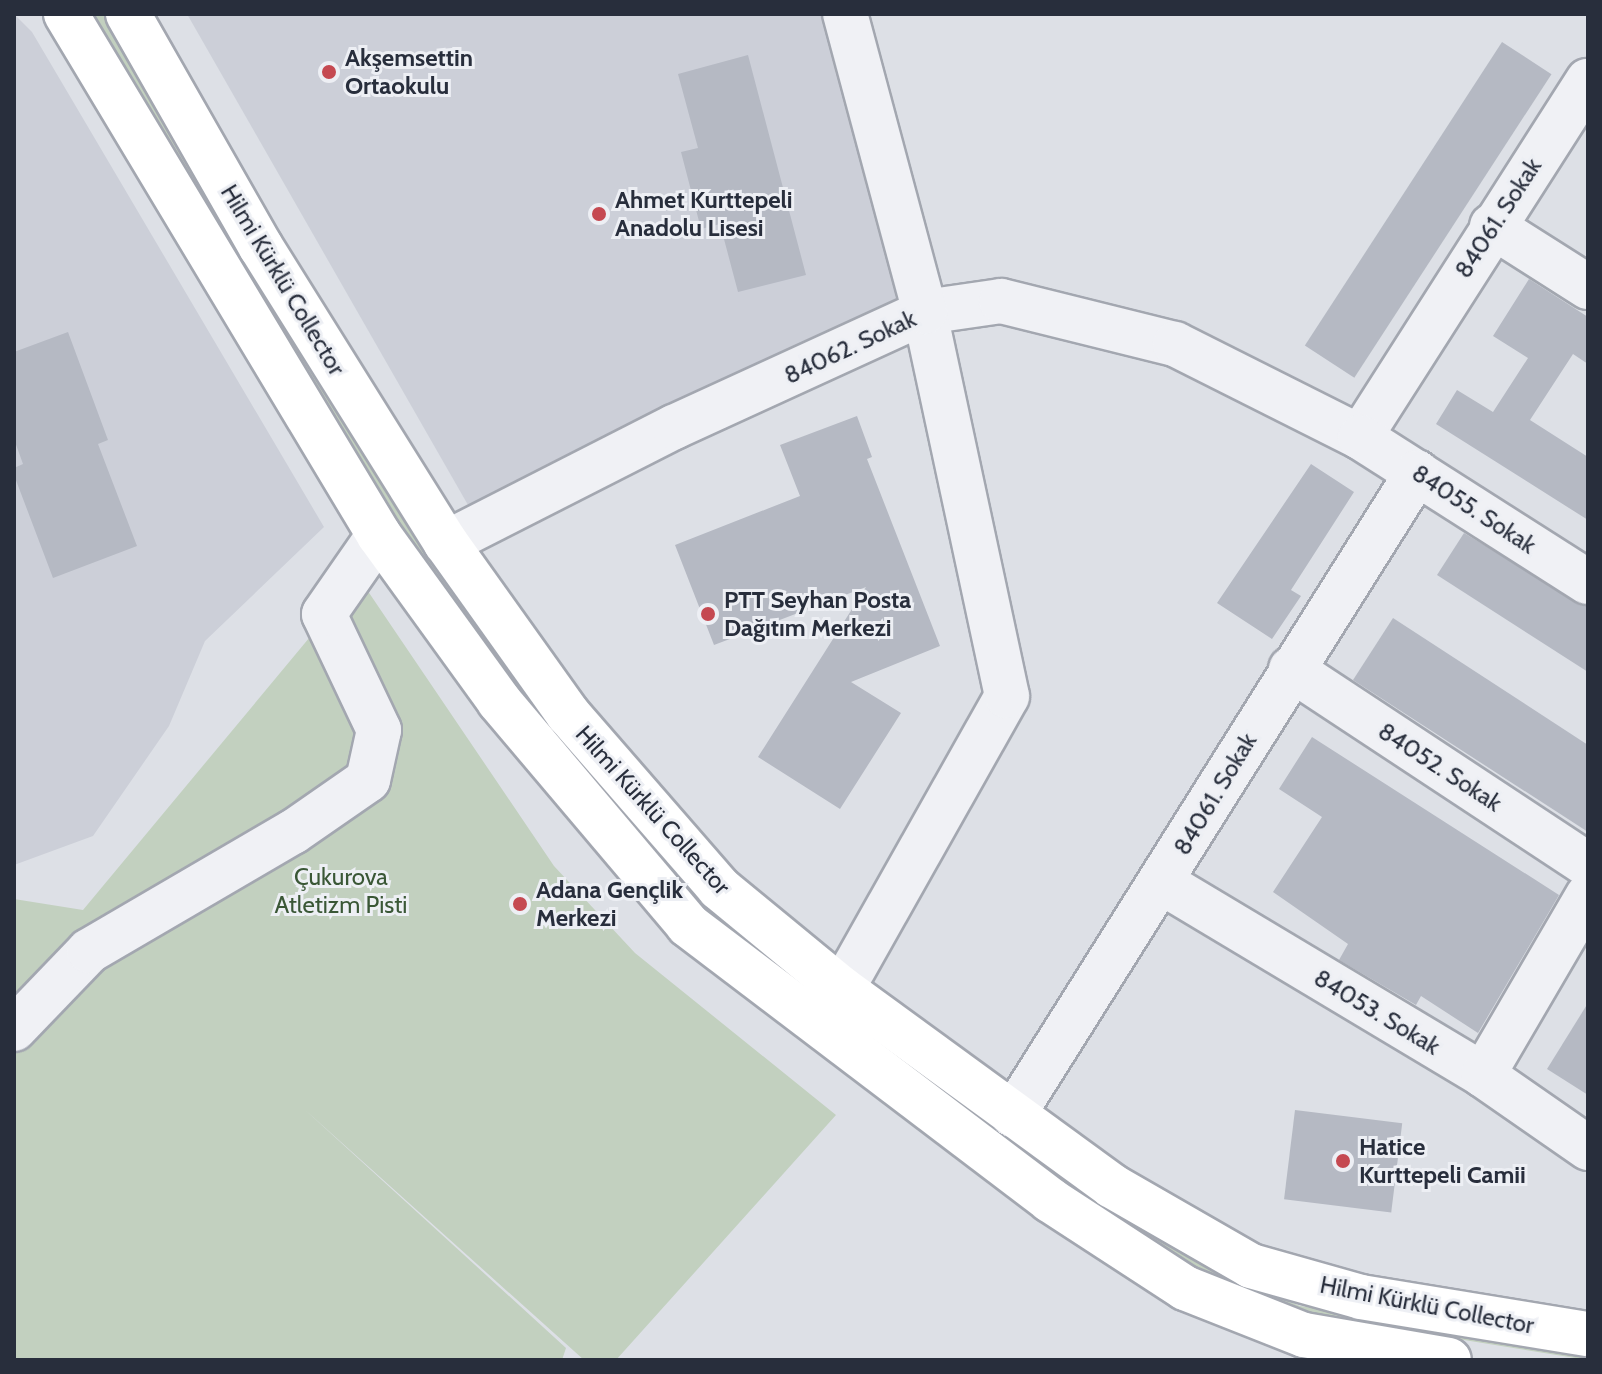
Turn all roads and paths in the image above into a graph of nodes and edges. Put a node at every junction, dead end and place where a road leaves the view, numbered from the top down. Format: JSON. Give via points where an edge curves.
{"nodes":[{"id":1,"x":66,"y":14,"type":"edge"},
{"id":2,"x":845,"y":14,"type":"edge"},
{"id":3,"x":130,"y":15,"type":"edge"},
{"id":4,"x":1588,"y":81,"type":"edge"},
{"id":5,"x":1492,"y":226,"type":"junction"},
{"id":6,"x":1588,"y":287,"type":"edge"},
{"id":7,"x":925,"y":312,"type":"junction"},
{"id":8,"x":1360,"y":437,"type":"junction"},
{"id":9,"x":1417,"y":473,"type":"junction"},
{"id":10,"x":379,"y":535,"type":"junction"},
{"id":11,"x":446,"y":543,"type":"junction"},
{"id":12,"x":1588,"y":582,"type":"edge"},
{"id":13,"x":1291,"y":669,"type":"junction"},
{"id":14,"x":1588,"y":865,"type":"edge"},
{"id":15,"x":1161,"y":882,"type":"junction"},
{"id":16,"x":1588,"y":895,"type":"edge"},
{"id":17,"x":842,"y":989,"type":"junction"},
{"id":18,"x":14,"y":1029,"type":"edge"},
{"id":19,"x":1483,"y":1075,"type":"junction"},
{"id":20,"x":1013,"y":1115,"type":"junction"},
{"id":21,"x":1588,"y":1148,"type":"edge"},
{"id":22,"x":1588,"y":1334,"type":"edge"},
{"id":23,"x":1302,"y":1348,"type":"edge"},
{"id":24,"x":1449,"y":1360,"type":"edge"}],
"edges":[{"from":1,"to":10,"type":"main road","name":"Hilmi Kürklü Collector"},
{"from":2,"to":7,"type":"street"},
{"from":3,"to":11,"type":"main road","name":"Hilmi Kürklü Collector","via":[[261,247]]},
{"from":4,"to":5,"type":"street","name":"84061. Sokak"},
{"from":5,"to":6,"type":"street"},
{"from":5,"to":8,"type":"street","name":"84061. Sokak"},
{"from":7,"to":8,"type":"street","name":"84062. Sokak","via":[[1001,301],[1175,344]]},
{"from":7,"to":11,"type":"street","name":"84062. Sokak","via":[[674,427]]},
{"from":7,"to":17,"type":"street","via":[[1007,696]]},
{"from":8,"to":9,"type":"street","name":"84055. Sokak"},
{"from":9,"to":12,"type":"street","name":"84055. Sokak"},
{"from":9,"to":13,"type":"street","name":"84061. Sokak"},
{"from":10,"to":18,"type":"street","via":[[324,614],[379,730],[368,780],[293,832],[89,951]]},
{"from":10,"to":23,"type":"main road","name":"Hilmi Kürklü Collector","via":[[499,701],[688,925],[1050,1200],[1185,1288]]},
{"from":11,"to":17,"type":"main road","name":"Hilmi Kürklü Collector","via":[[568,714],[719,888]]},
{"from":13,"to":14,"type":"street","name":"84052. Sokak"},
{"from":13,"to":15,"type":"street","name":"84061. Sokak"},
{"from":15,"to":19,"type":"street","name":"84053. Sokak"},
{"from":15,"to":20,"type":"street","name":"84061. Sokak"},
{"from":16,"to":19,"type":"street"},
{"from":17,"to":20,"type":"main road","name":"Hilmi Kürklü Collector"},
{"from":19,"to":21,"type":"street","name":"84053. Sokak"},
{"from":20,"to":22,"type":"main road","name":"Hilmi Kürklü Collector","via":[[1112,1186],[1251,1266],[1361,1297]]},
{"from":23,"to":24,"type":"main road","name":"Hilmi Kürklü Collector"}]}
